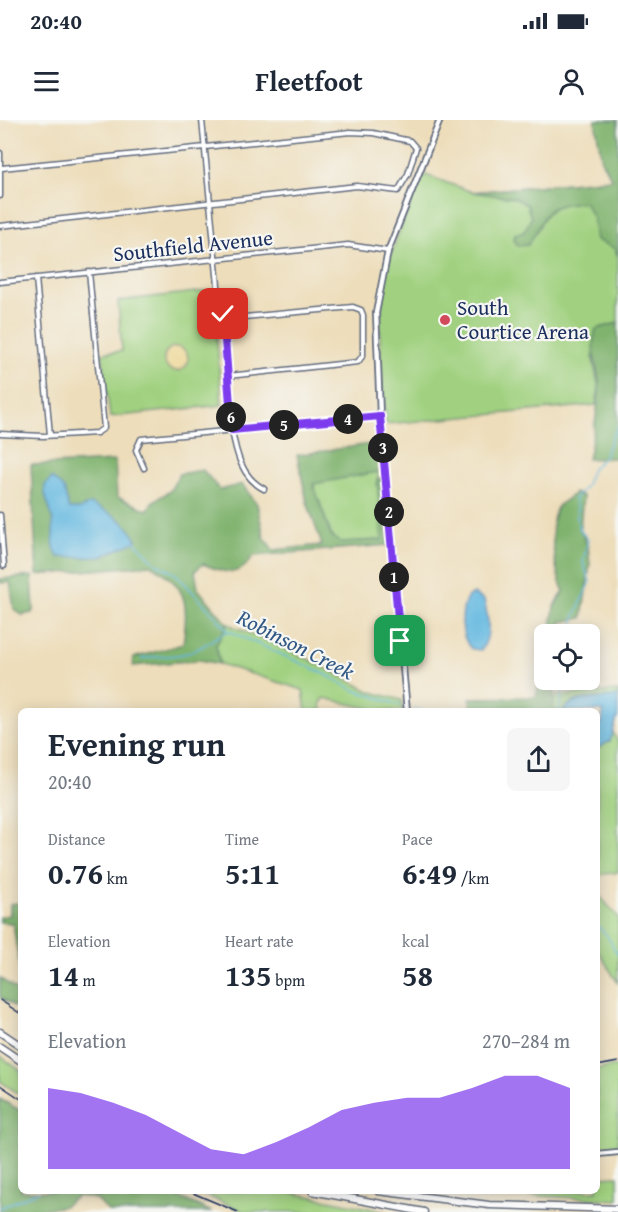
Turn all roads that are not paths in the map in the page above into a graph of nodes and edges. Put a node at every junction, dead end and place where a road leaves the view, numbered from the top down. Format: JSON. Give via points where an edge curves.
{"nodes":[{"id":1,"x":202,"y":120,"type":"edge"},
{"id":2,"x":440,"y":120,"type":"edge"},
{"id":3,"x":206,"y":148,"type":"junction"},
{"id":4,"x":0,"y":153,"type":"edge"},
{"id":5,"x":2,"y":168,"type":"junction"},
{"id":6,"x":0,"y":196,"type":"edge"},
{"id":7,"x":210,"y":201,"type":"junction"},
{"id":8,"x":0,"y":226,"type":"edge"},
{"id":9,"x":388,"y":251,"type":"junction"},
{"id":10,"x":216,"y":259,"type":"junction"},
{"id":11,"x":89,"y":272,"type":"junction"},
{"id":12,"x":36,"y":278,"type":"junction"},
{"id":13,"x":0,"y":282,"type":"edge"},
{"id":14,"x":223,"y":319,"type":"junction"},
{"id":15,"x":228,"y":376,"type":"junction"},
{"id":16,"x":380,"y":416,"type":"junction"},
{"id":17,"x":232,"y":430,"type":"junction"},
{"id":18,"x":0,"y":434,"type":"edge"},
{"id":19,"x":50,"y":435,"type":"junction"},
{"id":20,"x":144,"y":468,"type":"dead end"},
{"id":21,"x":264,"y":489,"type":"dead end"},
{"id":22,"x":0,"y":515,"type":"edge"},
{"id":23,"x":1,"y":550,"type":"edge"},
{"id":24,"x":4,"y":566,"type":"dead end"},
{"id":25,"x":407,"y":708,"type":"edge"},
{"id":26,"x":0,"y":1032,"type":"edge"},
{"id":27,"x":18,"y":1044,"type":"edge"},
{"id":28,"x":0,"y":1047,"type":"edge"},
{"id":29,"x":18,"y":1060,"type":"edge"},
{"id":30,"x":618,"y":1152,"type":"edge"},
{"id":31,"x":600,"y":1154,"type":"edge"},
{"id":32,"x":328,"y":1194,"type":"edge"},
{"id":33,"x":404,"y":1194,"type":"edge"},
{"id":34,"x":618,"y":1209,"type":"edge"},
{"id":35,"x":424,"y":1212,"type":"edge"}],
"edges":[{"from":1,"to":3,"type":"street"},
{"from":2,"to":9,"type":"street"},
{"from":3,"to":5,"type":"street"},
{"from":3,"to":7,"type":"street"},
{"from":3,"to":7,"type":"street","via":[[350,132],[411,141],[416,148],[398,191],[357,186]]},
{"from":4,"to":5,"type":"street"},
{"from":5,"to":6,"type":"street"},
{"from":7,"to":8,"type":"street"},
{"from":7,"to":10,"type":"street"},
{"from":9,"to":10,"type":"street","name":"Southfield Avenue","via":[[348,245]]},
{"from":9,"to":16,"type":"street","via":[[376,314]]},
{"from":10,"to":11,"type":"street","name":"Southfield Avenue"},
{"from":10,"to":14,"type":"street"},
{"from":11,"to":12,"type":"street","name":"Southfield Avenue"},
{"from":11,"to":19,"type":"street","via":[[104,428],[96,433]]},
{"from":12,"to":13,"type":"street","name":"Southfield Avenue"},
{"from":12,"to":19,"type":"street"},
{"from":14,"to":15,"type":"street"},
{"from":14,"to":15,"type":"street","via":[[353,307],[363,315],[363,355],[358,362]]},
{"from":15,"to":17,"type":"street"},
{"from":16,"to":17,"type":"street"},
{"from":16,"to":25,"type":"street"},
{"from":17,"to":20,"type":"street","via":[[141,439],[136,450]]},
{"from":17,"to":21,"type":"street","via":[[239,460],[253,483]]},
{"from":18,"to":19,"type":"street"},
{"from":22,"to":23,"type":"street"},
{"from":23,"to":24,"type":"street"},
{"from":26,"to":27,"type":"highway"},
{"from":28,"to":29,"type":"highway"},
{"from":30,"to":31,"type":"street"},
{"from":32,"to":35,"type":"highway"},
{"from":33,"to":34,"type":"highway","via":[[489,1204]]}]}
